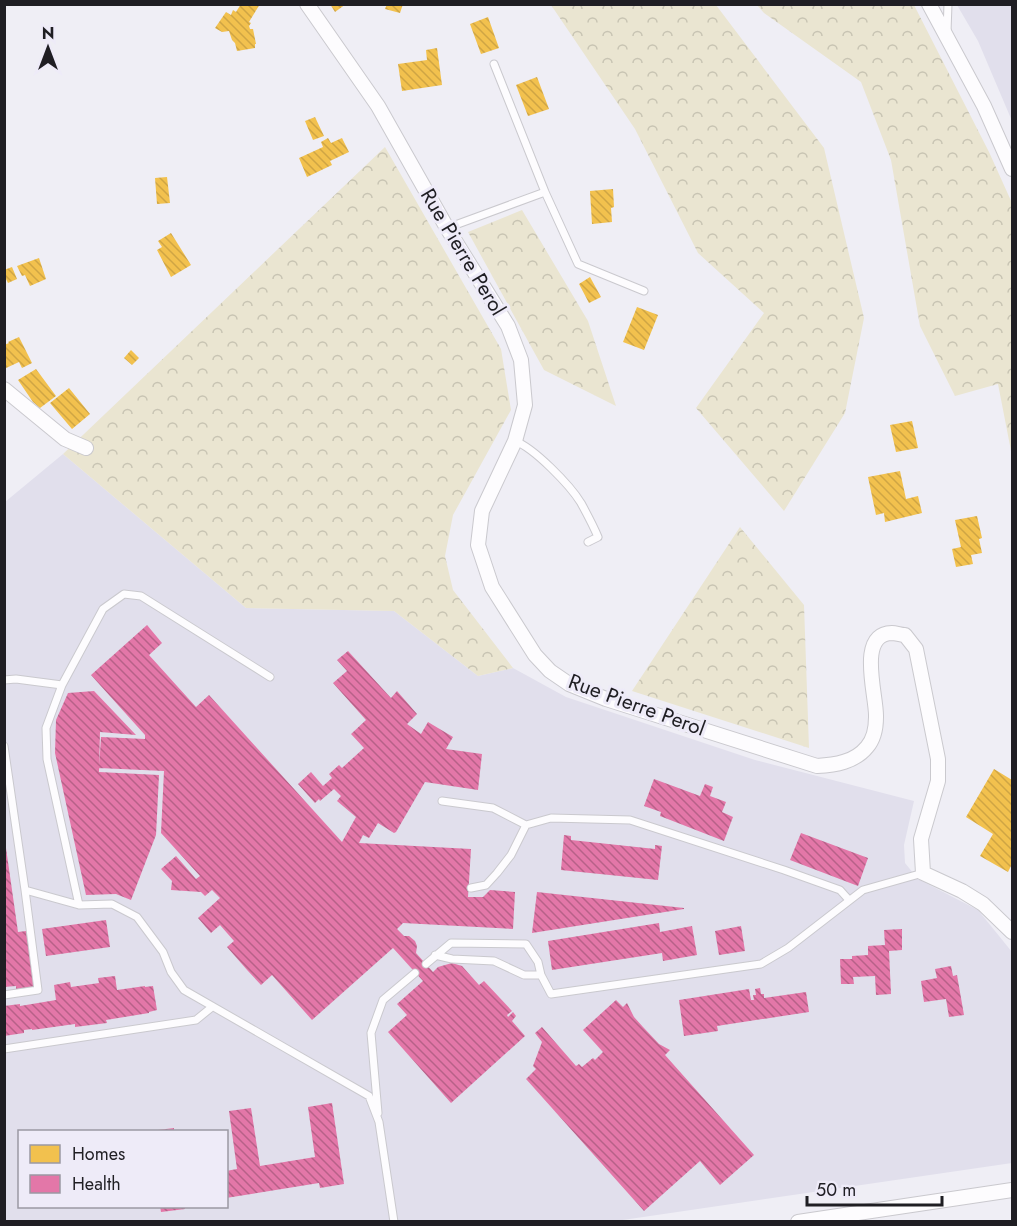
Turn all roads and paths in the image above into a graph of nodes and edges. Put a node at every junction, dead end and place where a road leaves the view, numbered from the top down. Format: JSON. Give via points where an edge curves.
{"nodes":[{"id":1,"x":307,"y":4,"type":"edge"},
{"id":2,"x":929,"y":4,"type":"edge"},
{"id":3,"x":948,"y":4,"type":"edge"},
{"id":4,"x":947,"y":37,"type":"junction"},
{"id":5,"x":494,"y":64,"type":"dead end"},
{"id":6,"x":1012,"y":169,"type":"edge"},
{"id":7,"x":545,"y":192,"type":"junction"},
{"id":8,"x":447,"y":228,"type":"junction"},
{"id":9,"x":644,"y":291,"type":"dead end"},
{"id":10,"x":4,"y":389,"type":"edge"},
{"id":11,"x":515,"y":441,"type":"junction"},
{"id":12,"x":86,"y":448,"type":"dead end"},
{"id":13,"x":588,"y":542,"type":"dead end"},
{"id":14,"x":270,"y":677,"type":"dead end"},
{"id":15,"x":4,"y":680,"type":"edge"},
{"id":16,"x":62,"y":686,"type":"junction"},
{"id":17,"x":4,"y":746,"type":"edge"},
{"id":18,"x":442,"y":801,"type":"dead end"},
{"id":19,"x":526,"y":825,"type":"junction"},
{"id":20,"x":923,"y":873,"type":"junction"},
{"id":21,"x":471,"y":888,"type":"dead end"},
{"id":22,"x":25,"y":890,"type":"junction"},
{"id":23,"x":849,"y":900,"type":"junction"},
{"id":24,"x":80,"y":905,"type":"junction"},
{"id":25,"x":1012,"y":932,"type":"edge"},
{"id":26,"x":435,"y":955,"type":"junction"},
{"id":27,"x":426,"y":964,"type":"dead end"},
{"id":28,"x":415,"y":973,"type":"dead end"},
{"id":29,"x":541,"y":975,"type":"junction"},
{"id":30,"x":4,"y":995,"type":"edge"},
{"id":31,"x":212,"y":1007,"type":"junction"},
{"id":32,"x":4,"y":1049,"type":"edge"},
{"id":33,"x":379,"y":1122,"type":"junction"},
{"id":34,"x":1012,"y":1190,"type":"edge"},
{"id":35,"x":839,"y":1218,"type":"edge"},
{"id":36,"x":394,"y":1221,"type":"edge"},
{"id":37,"x":798,"y":1221,"type":"edge"}],
"edges":[{"from":1,"to":8,"type":"street","name":"Rue Pierre Perol","via":[[378,106]]},
{"from":2,"to":4,"type":"street"},
{"from":3,"to":4,"type":"lane"},
{"from":4,"to":6,"type":"street"},
{"from":5,"to":7,"type":"lane"},
{"from":7,"to":8,"type":"lane"},
{"from":7,"to":9,"type":"lane","via":[[578,264]]},
{"from":8,"to":11,"type":"street","name":"Rue Pierre Perol","via":[[508,326],[521,360],[525,405]]},
{"from":10,"to":12,"type":"street","via":[[65,439]]},
{"from":11,"to":13,"type":"lane","via":[[553,469],[579,501],[598,537]]},
{"from":11,"to":20,"type":"street","name":"Rue Pierre Perol","via":[[482,511],[478,545],[492,587],[535,655],[569,684],[817,766],[836,765],[856,757],[875,734],[872,646],[880,636],[905,635],[916,649],[938,759],[938,782],[921,839]]},
{"from":14,"to":16,"type":"lane","via":[[141,596],[124,594],[103,609]]},
{"from":15,"to":16,"type":"lane"},
{"from":16,"to":24,"type":"lane","via":[[46,728],[47,759]]},
{"from":17,"to":22,"type":"lane"},
{"from":18,"to":19,"type":"lane","via":[[493,808]]},
{"from":19,"to":21,"type":"lane","via":[[497,873],[486,885]]},
{"from":19,"to":23,"type":"lane","via":[[551,818],[630,820],[840,890]]},
{"from":20,"to":23,"type":"lane","via":[[863,890]]},
{"from":20,"to":25,"type":"street","via":[[983,904]]},
{"from":22,"to":24,"type":"lane"},
{"from":22,"to":30,"type":"lane","via":[[38,990]]},
{"from":23,"to":29,"type":"lane","via":[[788,948],[760,964],[551,994]]},
{"from":24,"to":31,"type":"lane","via":[[112,904],[137,917],[184,990]]},
{"from":26,"to":27,"type":"lane"},
{"from":26,"to":29,"type":"lane","via":[[452,960],[494,961],[524,975]]},
{"from":26,"to":29,"type":"lane","via":[[451,943],[526,944]]},
{"from":28,"to":33,"type":"lane","via":[[383,1000],[371,1034]]},
{"from":31,"to":32,"type":"lane","via":[[196,1020]]},
{"from":31,"to":33,"type":"lane","via":[[369,1096]]},
{"from":33,"to":36,"type":"lane"},
{"from":34,"to":35,"type":"street"},
{"from":35,"to":37,"type":"street"}]}
